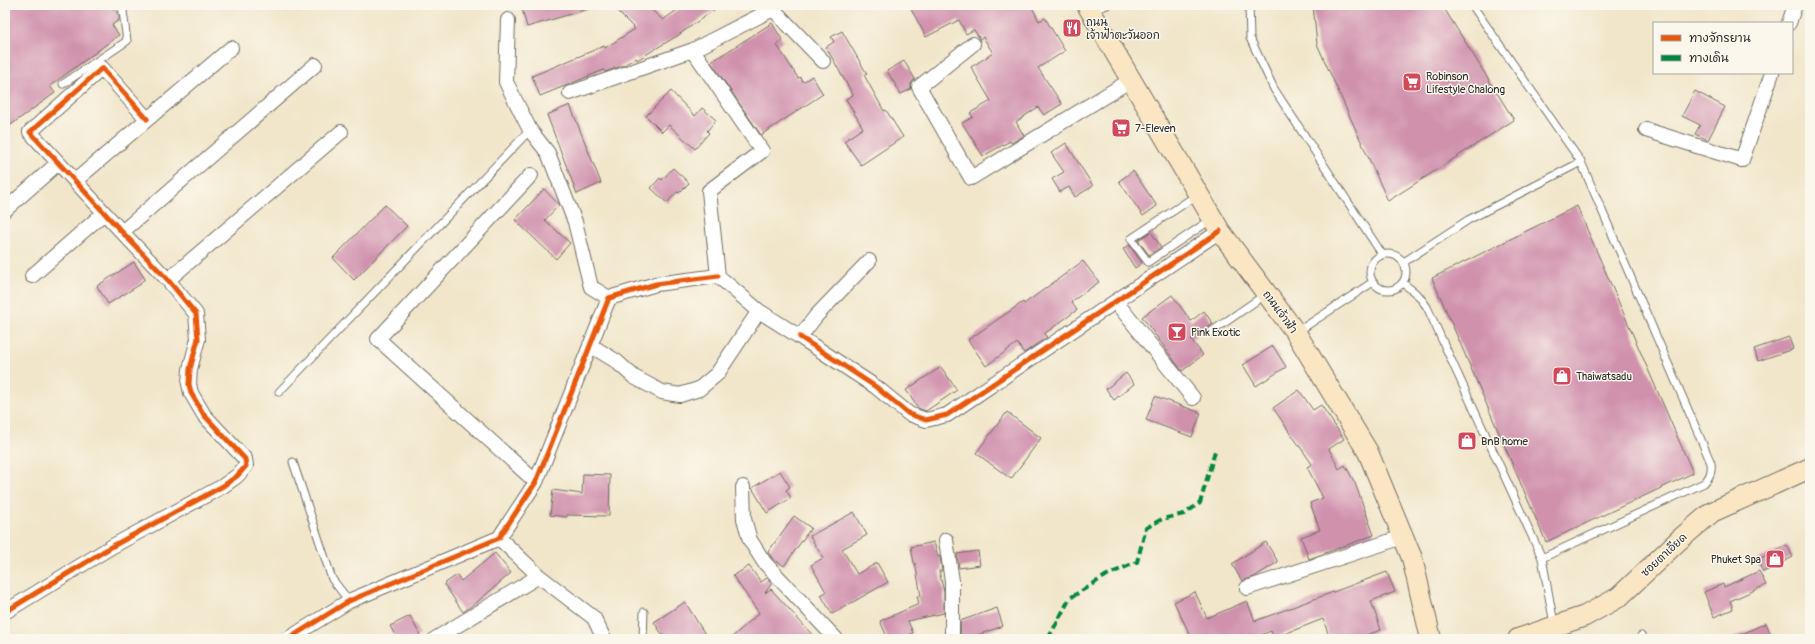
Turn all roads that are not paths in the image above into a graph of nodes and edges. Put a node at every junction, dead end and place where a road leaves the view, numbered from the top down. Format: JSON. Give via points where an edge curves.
{"nodes":[{"id":1,"x":120,"y":5,"type":"edge"},
{"id":2,"x":1249,"y":5,"type":"edge"},
{"id":3,"x":1472,"y":5,"type":"edge"},
{"id":4,"x":1795,"y":5,"type":"edge"},
{"id":5,"x":773,"y":7,"type":"edge"},
{"id":6,"x":1095,"y":7,"type":"edge"},
{"id":7,"x":508,"y":20,"type":"dead end"},
{"id":8,"x":1789,"y":22,"type":"edge"},
{"id":9,"x":973,"y":44,"type":"dead end"},
{"id":10,"x":231,"y":48,"type":"dead end"},
{"id":11,"x":692,"y":50,"type":"junction"},
{"id":12,"x":823,"y":61,"type":"dead end"},
{"id":13,"x":315,"y":65,"type":"dead end"},
{"id":14,"x":1772,"y":74,"type":"edge"},
{"id":15,"x":1131,"y":80,"type":"junction"},
{"id":16,"x":63,"y":84,"type":"dead end"},
{"id":17,"x":570,"y":93,"type":"dead end"},
{"id":18,"x":147,"y":119,"type":"junction"},
{"id":19,"x":530,"y":130,"type":"junction"},
{"id":20,"x":1646,"y":130,"type":"dead end"},
{"id":21,"x":341,"y":132,"type":"dead end"},
{"id":22,"x":1581,"y":162,"type":"junction"},
{"id":23,"x":58,"y":163,"type":"junction"},
{"id":24,"x":531,"y":175,"type":"dead end"},
{"id":25,"x":75,"y":181,"type":"junction"},
{"id":26,"x":1198,"y":194,"type":"junction"},
{"id":27,"x":5,"y":210,"type":"edge"},
{"id":28,"x":104,"y":213,"type":"junction"},
{"id":29,"x":1216,"y":225,"type":"junction"},
{"id":30,"x":122,"y":232,"type":"junction"},
{"id":31,"x":1382,"y":254,"type":"junction"},
{"id":32,"x":869,"y":261,"type":"dead end"},
{"id":33,"x":1404,"y":262,"type":"junction"},
{"id":34,"x":32,"y":276,"type":"dead end"},
{"id":35,"x":718,"y":276,"type":"junction"},
{"id":36,"x":168,"y":280,"type":"junction"},
{"id":37,"x":1373,"y":282,"type":"junction"},
{"id":38,"x":1403,"y":283,"type":"junction"},
{"id":39,"x":1266,"y":294,"type":"junction"},
{"id":40,"x":609,"y":298,"type":"junction"},
{"id":41,"x":1116,"y":302,"type":"junction"},
{"id":42,"x":759,"y":311,"type":"junction"},
{"id":43,"x":1211,"y":332,"type":"dead end"},
{"id":44,"x":1296,"y":333,"type":"junction"},
{"id":45,"x":800,"y":337,"type":"junction"},
{"id":46,"x":590,"y":345,"type":"junction"},
{"id":47,"x":279,"y":392,"type":"dead end"},
{"id":48,"x":1193,"y":398,"type":"dead end"},
{"id":49,"x":294,"y":462,"type":"dead end"},
{"id":50,"x":1810,"y":468,"type":"edge"},
{"id":51,"x":536,"y":482,"type":"junction"},
{"id":52,"x":744,"y":487,"type":"dead end"},
{"id":53,"x":1403,"y":537,"type":"junction"},
{"id":54,"x":498,"y":538,"type":"junction"},
{"id":55,"x":946,"y":540,"type":"dead end"},
{"id":56,"x":1542,"y":558,"type":"junction"},
{"id":57,"x":540,"y":576,"type":"junction"},
{"id":58,"x":1247,"y":588,"type":"dead end"},
{"id":59,"x":349,"y":601,"type":"junction"},
{"id":60,"x":5,"y":612,"type":"edge"},
{"id":61,"x":644,"y":612,"type":"dead end"},
{"id":62,"x":1554,"y":626,"type":"junction"},
{"id":63,"x":288,"y":639,"type":"edge"},
{"id":64,"x":434,"y":639,"type":"edge"},
{"id":65,"x":604,"y":639,"type":"edge"},
{"id":66,"x":643,"y":639,"type":"edge"},
{"id":67,"x":836,"y":639,"type":"edge"},
{"id":68,"x":952,"y":639,"type":"edge"},
{"id":69,"x":1431,"y":639,"type":"edge"},
{"id":70,"x":1518,"y":639,"type":"edge"}],
"edges":[{"from":1,"to":16,"type":"lane","via":[[127,40]]},
{"from":2,"to":31,"type":"lane","via":[[1250,38],[1274,89]]},
{"from":3,"to":22,"type":"lane"},
{"from":4,"to":8,"type":"street"},
{"from":5,"to":11,"type":"street"},
{"from":5,"to":12,"type":"street"},
{"from":6,"to":15,"type":"main road","name":"ถนนเจ้าฟ้า"},
{"from":7,"to":19,"type":"street","via":[[506,82]]},
{"from":9,"to":15,"type":"street","via":[[919,87],[971,178]]},
{"from":10,"to":18,"type":"street"},
{"from":11,"to":17,"type":"street"},
{"from":11,"to":35,"type":"street","via":[[762,151],[709,190]]},
{"from":13,"to":30,"type":"street"},
{"from":14,"to":20,"type":"street","via":[[1742,160]]},
{"from":15,"to":26,"type":"main road","name":"ถนนเจ้าฟ้า"},
{"from":18,"to":23,"type":"street","via":[[102,68],[30,132]]},
{"from":18,"to":25,"type":"street"},
{"from":19,"to":40,"type":"street","via":[[548,153],[575,222],[591,287]]},
{"from":19,"to":47,"type":"lane"},
{"from":21,"to":36,"type":"street"},
{"from":22,"to":33,"type":"lane","via":[[1468,220]]},
{"from":22,"to":56,"type":"lane","via":[[1712,469],[1711,475],[1704,483]]},
{"from":23,"to":25,"type":"street"},
{"from":23,"to":27,"type":"street"},
{"from":24,"to":51,"type":"street","via":[[378,339]]},
{"from":25,"to":28,"type":"street"},
{"from":26,"to":29,"type":"main road","name":"ถนนเจ้าฟ้า"},
{"from":26,"to":29,"type":"lane","via":[[1131,239],[1148,262]]},
{"from":28,"to":30,"type":"street"},
{"from":28,"to":34,"type":"street"},
{"from":29,"to":39,"type":"main road","name":"ถนนเจ้าฟ้า"},
{"from":29,"to":41,"type":"street"},
{"from":30,"to":36,"type":"street"},
{"from":31,"to":33,"type":"lane","via":[[1395,254]]},
{"from":31,"to":37,"type":"lane","via":[[1371,266],[1370,277]]},
{"from":32,"to":45,"type":"street","via":[[816,316]]},
{"from":33,"to":38,"type":"lane","via":[[1407,273]]},
{"from":35,"to":40,"type":"street","via":[[656,284]]},
{"from":35,"to":42,"type":"street"},
{"from":36,"to":60,"type":"street","via":[[196,314],[198,339],[190,369],[191,393],[204,415],[245,459],[246,466],[238,476],[223,486],[110,547]]},
{"from":37,"to":38,"type":"lane","via":[[1388,290]]},
{"from":37,"to":44,"type":"lane"},
{"from":38,"to":56,"type":"lane","via":[[1419,296],[1427,307]]},
{"from":39,"to":43,"type":"lane"},
{"from":39,"to":44,"type":"main road","name":"ถนนเจ้าฟ้า"},
{"from":40,"to":46,"type":"street"},
{"from":41,"to":45,"type":"street","via":[[947,415],[926,420],[909,414],[876,388]]},
{"from":41,"to":48,"type":"street"},
{"from":42,"to":45,"type":"street"},
{"from":42,"to":46,"type":"street","via":[[717,374],[699,389],[680,395],[662,392],[634,377],[616,361]]},
{"from":44,"to":53,"type":"main road","name":"ถนนเจ้าฟ้า","via":[[1368,452]]},
{"from":46,"to":51,"type":"street"},
{"from":49,"to":59,"type":"lane","via":[[332,579]]},
{"from":50,"to":62,"type":"main road","name":"ซอยตาเอียด","via":[[1712,512],[1619,597],[1585,616]]},
{"from":51,"to":54,"type":"street"},
{"from":52,"to":67,"type":"street","via":[[744,518],[750,540],[764,562]]},
{"from":53,"to":58,"type":"street"},
{"from":53,"to":69,"type":"main road","name":"ถนนเจ้าฟ้า","via":[[1412,558]]},
{"from":54,"to":57,"type":"street"},
{"from":54,"to":59,"type":"street"},
{"from":55,"to":68,"type":"street","via":[[952,581]]},
{"from":56,"to":62,"type":"lane"},
{"from":57,"to":64,"type":"street"},
{"from":57,"to":65,"type":"street","via":[[594,618]]},
{"from":59,"to":63,"type":"street"},
{"from":61,"to":66,"type":"lane"},
{"from":62,"to":70,"type":"main road","name":"ซอยตาเอียด"}]}
